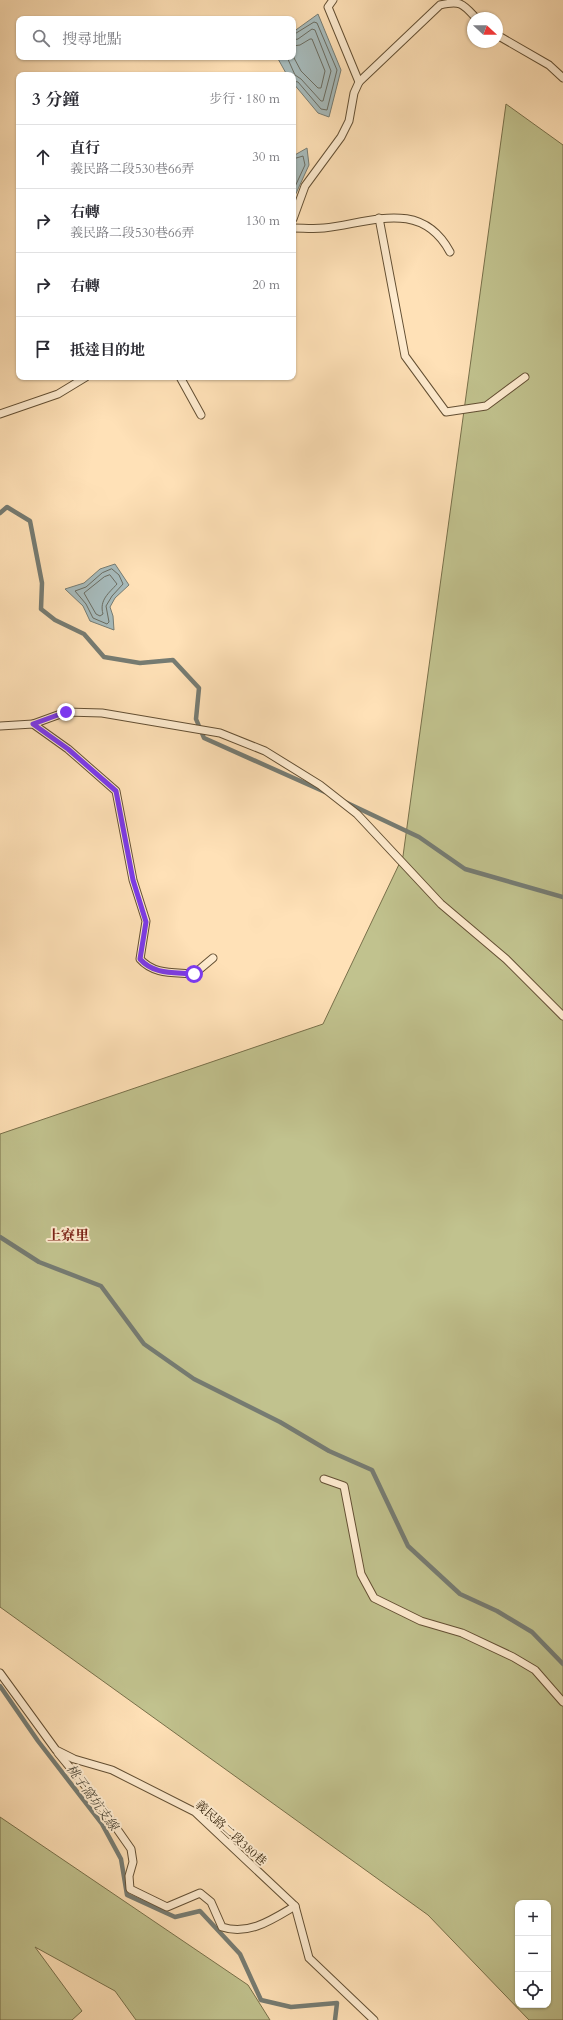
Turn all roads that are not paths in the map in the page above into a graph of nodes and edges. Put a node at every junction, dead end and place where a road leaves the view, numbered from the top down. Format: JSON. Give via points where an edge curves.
{"nodes":[{"id":1,"x":333,"y":0,"type":"edge"},
{"id":2,"x":470,"y":12,"type":"edge"},
{"id":3,"x":503,"y":38,"type":"edge"},
{"id":4,"x":563,"y":78,"type":"edge"},
{"id":5,"x":359,"y":82,"type":"junction"},
{"id":6,"x":296,"y":211,"type":"edge"},
{"id":7,"x":379,"y":218,"type":"junction"},
{"id":8,"x":296,"y":228,"type":"edge"},
{"id":9,"x":450,"y":252,"type":"dead end"},
{"id":10,"x":526,"y":377,"type":"dead end"},
{"id":11,"x":81,"y":380,"type":"edge"},
{"id":12,"x":182,"y":380,"type":"edge"},
{"id":13,"x":0,"y":414,"type":"edge"},
{"id":14,"x":201,"y":416,"type":"dead end"},
{"id":15,"x":33,"y":724,"type":"junction"},
{"id":16,"x":0,"y":726,"type":"edge"},
{"id":17,"x":213,"y":958,"type":"dead end"},
{"id":18,"x":563,"y":1016,"type":"edge"},
{"id":19,"x":324,"y":1479,"type":"dead end"},
{"id":20,"x":0,"y":1673,"type":"edge"},
{"id":21,"x":563,"y":1702,"type":"edge"},
{"id":22,"x":56,"y":1750,"type":"junction"},
{"id":23,"x":295,"y":1906,"type":"junction"},
{"id":24,"x":374,"y":2020,"type":"edge"}],
"edges":[{"from":1,"to":5,"type":"lane","via":[[328,7]]},
{"from":2,"to":5,"type":"lane","via":[[458,2],[440,5]]},
{"from":3,"to":4,"type":"lane","via":[[550,65]]},
{"from":5,"to":6,"type":"lane","via":[[354,93],[349,121],[341,137],[305,186]]},
{"from":7,"to":8,"type":"lane","via":[[324,228]]},
{"from":7,"to":9,"type":"lane","via":[[420,222],[443,240]]},
{"from":7,"to":10,"type":"lane","via":[[405,356],[446,412],[486,406]]},
{"from":11,"to":13,"type":"lane","via":[[58,394]]},
{"from":12,"to":14,"type":"lane"},
{"from":15,"to":16,"type":"lane"},
{"from":15,"to":17,"type":"lane","via":[[68,749],[116,791],[133,880],[146,922],[140,959],[156,972],[194,974]]},
{"from":15,"to":18,"type":"lane","via":[[66,712],[102,713],[220,733],[265,751],[320,785],[357,814],[441,904],[506,958]]},
{"from":19,"to":21,"type":"lane","via":[[344,1486],[361,1574],[374,1598],[421,1621],[462,1633],[513,1656],[535,1670]]},
{"from":20,"to":22,"type":"lane","name":"義民路二段380巷"},
{"from":22,"to":23,"type":"lane","name":"義民路二段380巷","via":[[74,1759],[112,1770],[195,1812]]},
{"from":22,"to":23,"type":"lane","via":[[96,1799],[131,1849],[133,1862],[129,1876],[130,1889],[167,1907],[200,1893],[211,1902],[222,1927],[232,1930],[260,1926]]},
{"from":23,"to":24,"type":"lane","via":[[309,1958]]}]}
